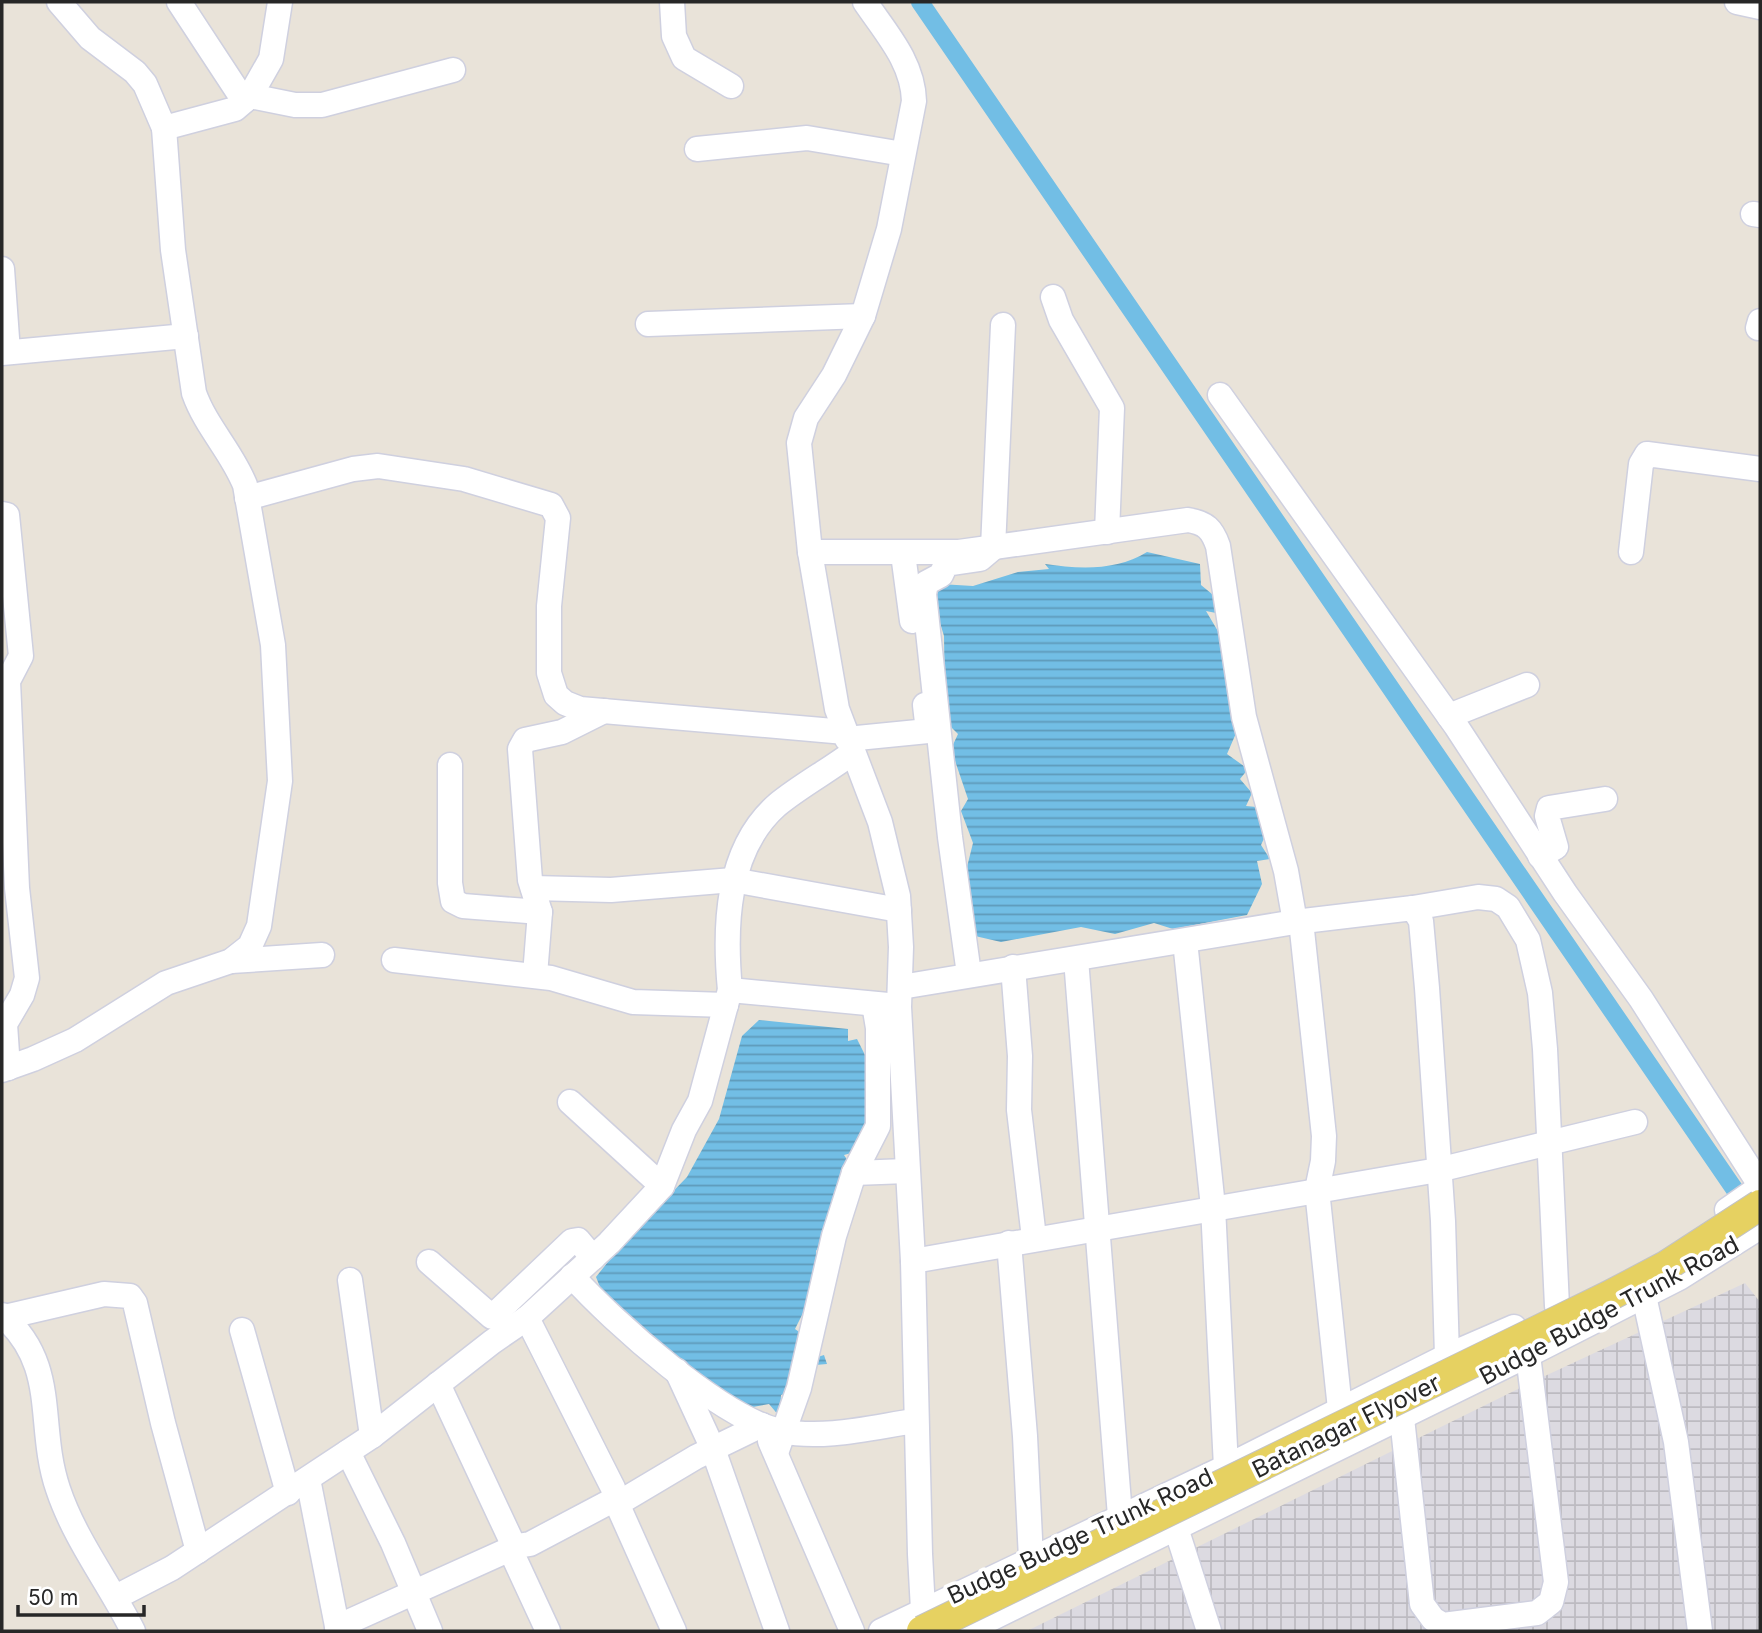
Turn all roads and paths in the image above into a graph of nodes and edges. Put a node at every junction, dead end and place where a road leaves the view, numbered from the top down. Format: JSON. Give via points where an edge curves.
{"nodes":[{"id":1,"x":59,"y":2,"type":"edge"},
{"id":2,"x":179,"y":2,"type":"edge"},
{"id":3,"x":280,"y":2,"type":"edge"},
{"id":4,"x":672,"y":2,"type":"edge"},
{"id":5,"x":865,"y":2,"type":"edge"},
{"id":6,"x":1737,"y":2,"type":"edge"},
{"id":7,"x":1760,"y":7,"type":"edge"},
{"id":8,"x":453,"y":70,"type":"dead end"},
{"id":9,"x":731,"y":86,"type":"dead end"},
{"id":10,"x":247,"y":98,"type":"junction"},
{"id":11,"x":164,"y":128,"type":"junction"},
{"id":12,"x":697,"y":149,"type":"dead end"},
{"id":13,"x":903,"y":154,"type":"junction"},
{"id":14,"x":2,"y":269,"type":"edge"},
{"id":15,"x":1053,"y":297,"type":"dead end"},
{"id":16,"x":863,"y":316,"type":"junction"},
{"id":17,"x":648,"y":324,"type":"dead end"},
{"id":18,"x":1003,"y":325,"type":"dead end"},
{"id":19,"x":186,"y":336,"type":"junction"},
{"id":20,"x":5,"y":352,"type":"edge"},
{"id":21,"x":1220,"y":396,"type":"dead end"},
{"id":22,"x":1760,"y":469,"type":"edge"},
{"id":23,"x":247,"y":498,"type":"junction"},
{"id":24,"x":2,"y":514,"type":"edge"},
{"id":25,"x":1107,"y":532,"type":"junction"},
{"id":26,"x":993,"y":548,"type":"junction"},
{"id":27,"x":810,"y":552,"type":"junction"},
{"id":28,"x":1631,"y":552,"type":"dead end"},
{"id":29,"x":902,"y":554,"type":"junction"},
{"id":30,"x":1527,"y":685,"type":"dead end"},
{"id":31,"x":604,"y":711,"type":"junction"},
{"id":32,"x":1449,"y":716,"type":"junction"},
{"id":33,"x":848,"y":741,"type":"junction"},
{"id":34,"x":450,"y":765,"type":"dead end"},
{"id":35,"x":1605,"y":799,"type":"dead end"},
{"id":36,"x":1540,"y":856,"type":"junction"},
{"id":37,"x":733,"y":880,"type":"junction"},
{"id":38,"x":533,"y":888,"type":"junction"},
{"id":39,"x":1413,"y":908,"type":"junction"},
{"id":40,"x":899,"y":910,"type":"junction"},
{"id":41,"x":540,"y":912,"type":"junction"},
{"id":42,"x":1298,"y":922,"type":"junction"},
{"id":43,"x":1185,"y":940,"type":"junction"},
{"id":44,"x":322,"y":955,"type":"dead end"},
{"id":45,"x":1076,"y":959,"type":"junction"},
{"id":46,"x":394,"y":960,"type":"dead end"},
{"id":47,"x":231,"y":961,"type":"junction"},
{"id":48,"x":1013,"y":967,"type":"junction"},
{"id":49,"x":535,"y":975,"type":"junction"},
{"id":50,"x":970,"y":975,"type":"junction"},
{"id":51,"x":900,"y":997,"type":"junction"},
{"id":52,"x":728,"y":998,"type":"junction"},
{"id":53,"x":874,"y":1004,"type":"junction"},
{"id":54,"x":5,"y":1069,"type":"edge"},
{"id":55,"x":570,"y":1102,"type":"dead end"},
{"id":56,"x":1634,"y":1122,"type":"dead end"},
{"id":57,"x":1550,"y":1144,"type":"junction"},
{"id":58,"x":1438,"y":1170,"type":"junction"},
{"id":59,"x":907,"y":1171,"type":"junction"},
{"id":60,"x":854,"y":1173,"type":"junction"},
{"id":61,"x":662,"y":1186,"type":"junction"},
{"id":62,"x":1317,"y":1189,"type":"junction"},
{"id":63,"x":1759,"y":1192,"type":"edge"},
{"id":64,"x":1213,"y":1207,"type":"junction"},
{"id":65,"x":1760,"y":1227,"type":"edge"},
{"id":66,"x":1096,"y":1229,"type":"junction"},
{"id":67,"x":1034,"y":1238,"type":"junction"},
{"id":68,"x":1009,"y":1243,"type":"junction"},
{"id":69,"x":593,"y":1258,"type":"junction"},
{"id":70,"x":913,"y":1261,"type":"junction"},
{"id":71,"x":429,"y":1262,"type":"dead end"},
{"id":72,"x":572,"y":1276,"type":"junction"},
{"id":73,"x":350,"y":1280,"type":"dead end"},
{"id":74,"x":1644,"y":1296,"type":"junction"},
{"id":75,"x":1557,"y":1306,"type":"junction"},
{"id":76,"x":3,"y":1316,"type":"edge"},
{"id":77,"x":527,"y":1318,"type":"junction"},
{"id":78,"x":499,"y":1325,"type":"junction"},
{"id":79,"x":242,"y":1330,"type":"dead end"},
{"id":80,"x":1528,"y":1355,"type":"junction"},
{"id":81,"x":1447,"y":1356,"type":"junction"},
{"id":82,"x":676,"y":1368,"type":"junction"},
{"id":83,"x":438,"y":1384,"type":"junction"},
{"id":84,"x":1340,"y":1409,"type":"junction"},
{"id":85,"x":1402,"y":1418,"type":"junction"},
{"id":86,"x":915,"y":1421,"type":"junction"},
{"id":87,"x":771,"y":1434,"type":"junction"},
{"id":88,"x":372,"y":1436,"type":"junction"},
{"id":89,"x":713,"y":1449,"type":"junction"},
{"id":90,"x":348,"y":1452,"type":"junction"},
{"id":91,"x":1226,"y":1467,"type":"junction"},
{"id":92,"x":308,"y":1479,"type":"junction"},
{"id":93,"x":288,"y":1493,"type":"junction"},
{"id":94,"x":616,"y":1501,"type":"junction"},
{"id":95,"x":1121,"y":1516,"type":"junction"},
{"id":96,"x":1176,"y":1528,"type":"junction"},
{"id":97,"x":513,"y":1547,"type":"junction"},
{"id":98,"x":198,"y":1551,"type":"junction"},
{"id":99,"x":1031,"y":1559,"type":"junction"},
{"id":100,"x":990,"y":1579,"type":"junction"},
{"id":101,"x":413,"y":1591,"type":"junction"},
{"id":102,"x":116,"y":1597,"type":"junction"},
{"id":103,"x":1007,"y":1621,"type":"edge"},
{"id":104,"x":926,"y":1624,"type":"edge"},
{"id":105,"x":337,"y":1629,"type":"edge"},
{"id":106,"x":133,"y":1631,"type":"edge"},
{"id":107,"x":430,"y":1631,"type":"edge"},
{"id":108,"x":548,"y":1631,"type":"edge"},
{"id":109,"x":674,"y":1631,"type":"edge"},
{"id":110,"x":776,"y":1631,"type":"edge"},
{"id":111,"x":852,"y":1631,"type":"edge"},
{"id":112,"x":881,"y":1631,"type":"edge"},
{"id":113,"x":966,"y":1631,"type":"edge"},
{"id":114,"x":1209,"y":1631,"type":"edge"},
{"id":115,"x":1700,"y":1631,"type":"edge"}],
"edges":[{"from":1,"to":11,"type":"street","via":[[90,38],[140,78]]},
{"from":2,"to":10,"type":"street"},
{"from":3,"to":10,"type":"street","via":[[271,59]]},
{"from":4,"to":9,"type":"street","via":[[674,36],[684,58]]},
{"from":5,"to":13,"type":"street","via":[[904,59],[913,84]]},
{"from":6,"to":7,"type":"street"},
{"from":8,"to":10,"type":"street","via":[[322,105]]},
{"from":10,"to":11,"type":"street","via":[[235,109]]},
{"from":11,"to":19,"type":"street","via":[[173,250]]},
{"from":12,"to":13,"type":"street","via":[[807,138]]},
{"from":13,"to":16,"type":"street","via":[[889,229]]},
{"from":14,"to":20,"type":"street"},
{"from":15,"to":25,"type":"street","via":[[1061,320],[1112,408]]},
{"from":16,"to":17,"type":"street"},
{"from":16,"to":27,"type":"street","via":[[806,418],[799,443]]},
{"from":18,"to":26,"type":"street"},
{"from":19,"to":20,"type":"street"},
{"from":19,"to":23,"type":"street","via":[[194,393],[238,466]]},
{"from":21,"to":32,"type":"street"},
{"from":22,"to":28,"type":"street","via":[[1647,454],[1641,464]]},
{"from":23,"to":31,"type":"street","via":[[378,466],[464,479],[551,505],[558,518],[549,606],[552,685],[565,704]]},
{"from":23,"to":47,"type":"street","via":[[273,645],[280,781],[259,926],[250,946]]},
{"from":24,"to":54,"type":"street","via":[[7,515],[21,656],[8,681],[17,888],[27,978],[5,1024]]},
{"from":25,"to":26,"type":"street"},
{"from":25,"to":42,"type":"street","via":[[1188,520],[1202,522],[1213,531],[1244,718]]},
{"from":26,"to":29,"type":"street"},
{"from":26,"to":50,"type":"street","via":[[980,559],[946,564],[941,575],[926,583],[924,594]]},
{"from":27,"to":29,"type":"street"},
{"from":27,"to":33,"type":"street","via":[[837,709]]},
{"from":29,"to":33,"type":"street","via":[[928,731]]},
{"from":30,"to":32,"type":"street"},
{"from":31,"to":33,"type":"street"},
{"from":31,"to":38,"type":"street","via":[[562,732],[522,743]]},
{"from":32,"to":36,"type":"street"},
{"from":33,"to":37,"type":"street","via":[[765,818]]},
{"from":33,"to":40,"type":"street","via":[[880,822]]},
{"from":34,"to":41,"type":"street","via":[[453,901],[463,906]]},
{"from":35,"to":36,"type":"street","via":[[1549,808],[1556,847]]},
{"from":36,"to":63,"type":"street","via":[[1641,999]]},
{"from":37,"to":38,"type":"street","via":[[611,890]]},
{"from":37,"to":40,"type":"street"},
{"from":37,"to":52,"type":"street","via":[[727,925]]},
{"from":38,"to":41,"type":"street"},
{"from":39,"to":42,"type":"street"},
{"from":39,"to":57,"type":"street","via":[[1478,897],[1496,899],[1519,920],[1535,962],[1540,993]]},
{"from":39,"to":58,"type":"street","via":[[1421,921],[1424,948]]},
{"from":40,"to":51,"type":"street"},
{"from":41,"to":49,"type":"street"},
{"from":42,"to":43,"type":"street"},
{"from":42,"to":62,"type":"street","via":[[1324,1136]]},
{"from":43,"to":45,"type":"street"},
{"from":43,"to":64,"type":"street"},
{"from":44,"to":47,"type":"street"},
{"from":45,"to":48,"type":"street"},
{"from":45,"to":66,"type":"street"},
{"from":46,"to":49,"type":"street"},
{"from":47,"to":54,"type":"street","via":[[166,983],[75,1040]]},
{"from":48,"to":50,"type":"street"},
{"from":48,"to":67,"type":"street","via":[[1019,1110]]},
{"from":49,"to":52,"type":"street","via":[[633,1002]]},
{"from":50,"to":51,"type":"street"},
{"from":51,"to":53,"type":"street"},
{"from":51,"to":59,"type":"street"},
{"from":52,"to":53,"type":"street"},
{"from":52,"to":61,"type":"street","via":[[700,1101]]},
{"from":53,"to":60,"type":"street","via":[[878,1126]]},
{"from":55,"to":61,"type":"street"},
{"from":56,"to":57,"type":"street"},
{"from":57,"to":58,"type":"street"},
{"from":57,"to":75,"type":"street"},
{"from":58,"to":62,"type":"street"},
{"from":58,"to":81,"type":"street","via":[[1444,1221]]},
{"from":59,"to":60,"type":"street"},
{"from":59,"to":70,"type":"street"},
{"from":60,"to":87,"type":"street","via":[[834,1236],[799,1388]]},
{"from":61,"to":69,"type":"street"},
{"from":62,"to":64,"type":"street"},
{"from":62,"to":84,"type":"street"},
{"from":63,"to":75,"type":"street","name":"Budge Budge Trunk Road","via":[[1649,1260]]},
{"from":63,"to":104,"type":"main road","name":"Batanagar Flyover","bridge":true,"via":[[1666,1266],[1609,1296]]},
{"from":64,"to":66,"type":"street"},
{"from":64,"to":91,"type":"street"},
{"from":65,"to":74,"type":"street","name":"Budge Budge Trunk Road"},
{"from":66,"to":67,"type":"street"},
{"from":66,"to":95,"type":"street"},
{"from":67,"to":68,"type":"street"},
{"from":68,"to":70,"type":"street"},
{"from":68,"to":99,"type":"street"},
{"from":69,"to":72,"type":"street"},
{"from":69,"to":78,"type":"street","via":[[578,1240],[572,1241]]},
{"from":70,"to":86,"type":"street"},
{"from":71,"to":78,"type":"street"},
{"from":72,"to":77,"type":"street"},
{"from":72,"to":82,"type":"street","via":[[615,1321]]},
{"from":73,"to":88,"type":"street"},
{"from":74,"to":80,"type":"street","name":"Budge Budge Trunk Road"},
{"from":74,"to":115,"type":"street","via":[[1676,1442]]},
{"from":75,"to":81,"type":"street","name":"Budge Budge Trunk Road"},
{"from":76,"to":98,"type":"street","via":[[104,1294],[130,1296]]},
{"from":76,"to":102,"type":"street","via":[[34,1354],[42,1377],[47,1452],[58,1490],[81,1542]]},
{"from":77,"to":78,"type":"street"},
{"from":77,"to":94,"type":"street"},
{"from":78,"to":83,"type":"street"},
{"from":79,"to":93,"type":"street"},
{"from":80,"to":85,"type":"street","name":"Budge Budge Trunk Road"},
{"from":80,"to":85,"type":"street","via":[[1556,1582],[1551,1602],[1537,1613],[1443,1625],[1422,1604]]},
{"from":81,"to":84,"type":"street","name":"Budge Budge Trunk Road"},
{"from":82,"to":87,"type":"street"},
{"from":82,"to":89,"type":"street"},
{"from":83,"to":88,"type":"street"},
{"from":83,"to":97,"type":"street"},
{"from":84,"to":91,"type":"street","name":"Budge Budge Trunk Road"},
{"from":85,"to":96,"type":"street","name":"Budge Budge Trunk Road"},
{"from":86,"to":87,"type":"street"},
{"from":86,"to":104,"type":"street"},
{"from":87,"to":89,"type":"street"},
{"from":87,"to":111,"type":"street"},
{"from":88,"to":90,"type":"street"},
{"from":89,"to":94,"type":"street"},
{"from":89,"to":110,"type":"street"},
{"from":90,"to":92,"type":"street"},
{"from":90,"to":101,"type":"street"},
{"from":91,"to":95,"type":"street","name":"Budge Budge Trunk Road"},
{"from":92,"to":93,"type":"street"},
{"from":92,"to":105,"type":"street"},
{"from":93,"to":98,"type":"street"},
{"from":94,"to":97,"type":"street","via":[[530,1544]]},
{"from":94,"to":109,"type":"street"},
{"from":95,"to":99,"type":"street","name":"Budge Budge Trunk Road"},
{"from":96,"to":103,"type":"street","name":"Budge Budge Trunk Road"},
{"from":96,"to":114,"type":"street"},
{"from":97,"to":101,"type":"street"},
{"from":97,"to":108,"type":"street"},
{"from":98,"to":102,"type":"street"},
{"from":99,"to":100,"type":"street","name":"Budge Budge Trunk Road"},
{"from":100,"to":103,"type":"street"},
{"from":100,"to":104,"type":"street","name":"Budge Budge Trunk Road"},
{"from":101,"to":105,"type":"street"},
{"from":101,"to":107,"type":"street"},
{"from":102,"to":106,"type":"street"},
{"from":103,"to":113,"type":"street","name":"Budge Budge Trunk Road"},
{"from":104,"to":112,"type":"street","name":"Budge Budge Trunk Road"}]}
